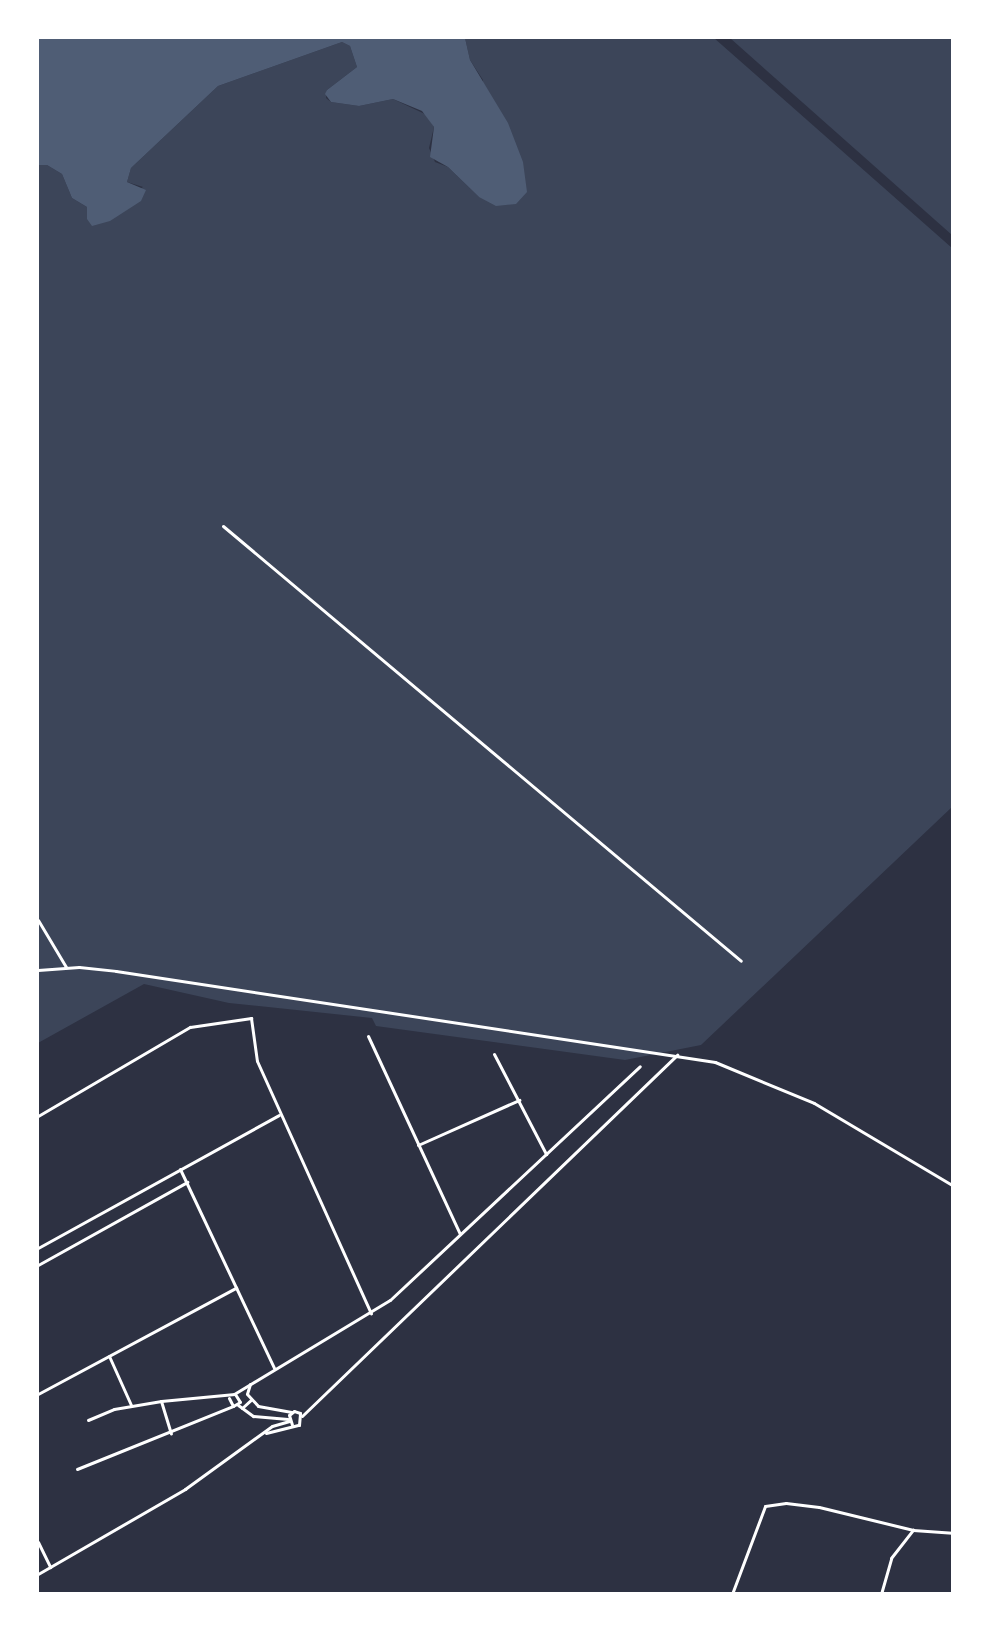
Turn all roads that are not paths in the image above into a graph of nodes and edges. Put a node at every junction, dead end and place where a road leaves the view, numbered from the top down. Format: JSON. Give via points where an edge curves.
{"nodes":[{"id":1,"x":223,"y":526,"type":"dead end"},
{"id":2,"x":38,"y":920,"type":"edge"},
{"id":3,"x":741,"y":962,"type":"dead end"},
{"id":4,"x":66,"y":967,"type":"junction"},
{"id":5,"x":38,"y":970,"type":"edge"},
{"id":6,"x":368,"y":1036,"type":"dead end"},
{"id":7,"x":494,"y":1054,"type":"dead end"},
{"id":8,"x":677,"y":1055,"type":"junction"},
{"id":9,"x":640,"y":1066,"type":"dead end"},
{"id":10,"x":519,"y":1100,"type":"junction"},
{"id":11,"x":279,"y":1115,"type":"junction"},
{"id":12,"x":38,"y":1116,"type":"edge"},
{"id":13,"x":418,"y":1145,"type":"junction"},
{"id":14,"x":546,"y":1154,"type":"junction"},
{"id":15,"x":180,"y":1169,"type":"junction"},
{"id":16,"x":187,"y":1182,"type":"junction"},
{"id":17,"x":952,"y":1185,"type":"edge"},
{"id":18,"x":460,"y":1234,"type":"junction"},
{"id":19,"x":38,"y":1248,"type":"edge"},
{"id":20,"x":38,"y":1265,"type":"edge"},
{"id":21,"x":236,"y":1288,"type":"junction"},
{"id":22,"x":371,"y":1314,"type":"junction"},
{"id":23,"x":109,"y":1356,"type":"junction"},
{"id":24,"x":274,"y":1368,"type":"junction"},
{"id":25,"x":251,"y":1382,"type":"junction"},
{"id":26,"x":38,"y":1394,"type":"edge"},
{"id":27,"x":235,"y":1394,"type":"junction"},
{"id":28,"x":247,"y":1394,"type":"junction"},
{"id":29,"x":230,"y":1398,"type":"junction"},
{"id":30,"x":251,"y":1400,"type":"junction"},
{"id":31,"x":161,"y":1401,"type":"junction"},
{"id":32,"x":131,"y":1405,"type":"junction"},
{"id":33,"x":238,"y":1405,"type":"junction"},
{"id":34,"x":233,"y":1406,"type":"junction"},
{"id":35,"x":242,"y":1408,"type":"junction"},
{"id":36,"x":291,"y":1412,"type":"junction"},
{"id":37,"x":302,"y":1416,"type":"junction"},
{"id":38,"x":88,"y":1420,"type":"dead end"},
{"id":39,"x":290,"y":1422,"type":"junction"},
{"id":40,"x":171,"y":1434,"type":"junction"},
{"id":41,"x":77,"y":1469,"type":"dead end"},
{"id":42,"x":913,"y":1530,"type":"junction"},
{"id":43,"x":952,"y":1533,"type":"edge"},
{"id":44,"x":38,"y":1542,"type":"edge"},
{"id":45,"x":50,"y":1567,"type":"junction"},
{"id":46,"x":38,"y":1574,"type":"edge"},
{"id":47,"x":732,"y":1593,"type":"edge"},
{"id":48,"x":881,"y":1593,"type":"edge"}],
"edges":[{"from":1,"to":3,"type":"street"},
{"from":2,"to":4,"type":"street"},
{"from":4,"to":5,"type":"street"},
{"from":4,"to":8,"type":"street","via":[[116,971]]},
{"from":6,"to":13,"type":"street"},
{"from":7,"to":10,"type":"street"},
{"from":8,"to":17,"type":"street","via":[[739,1069],[793,1092]]},
{"from":8,"to":37,"type":"street"},
{"from":9,"to":14,"type":"street"},
{"from":10,"to":13,"type":"street"},
{"from":10,"to":14,"type":"street"},
{"from":11,"to":12,"type":"street","via":[[257,1061],[253,1021],[249,1017],[190,1027]]},
{"from":11,"to":15,"type":"street"},
{"from":11,"to":22,"type":"street"},
{"from":13,"to":18,"type":"street"},
{"from":14,"to":18,"type":"street"},
{"from":15,"to":16,"type":"street"},
{"from":15,"to":19,"type":"street"},
{"from":16,"to":20,"type":"street"},
{"from":16,"to":21,"type":"street"},
{"from":18,"to":22,"type":"street"},
{"from":21,"to":23,"type":"street"},
{"from":21,"to":24,"type":"street"},
{"from":22,"to":24,"type":"street"},
{"from":23,"to":26,"type":"street"},
{"from":23,"to":32,"type":"street"},
{"from":24,"to":25,"type":"street"},
{"from":25,"to":27,"type":"street"},
{"from":25,"to":28,"type":"street"},
{"from":27,"to":28,"type":"street"},
{"from":27,"to":29,"type":"street"},
{"from":27,"to":33,"type":"street","via":[[241,1399]]},
{"from":28,"to":30,"type":"street"},
{"from":29,"to":31,"type":"street"},
{"from":29,"to":34,"type":"street"},
{"from":30,"to":35,"type":"street"},
{"from":30,"to":36,"type":"street","via":[[268,1410]]},
{"from":31,"to":32,"type":"street"},
{"from":31,"to":40,"type":"street"},
{"from":32,"to":38,"type":"street"},
{"from":33,"to":34,"type":"street"},
{"from":33,"to":35,"type":"street"},
{"from":34,"to":40,"type":"street"},
{"from":35,"to":39,"type":"street","via":[[253,1416]]},
{"from":36,"to":37,"type":"street"},
{"from":36,"to":39,"type":"street"},
{"from":37,"to":39,"type":"street","via":[[301,1422]]},
{"from":39,"to":45,"type":"street","via":[[264,1433],[185,1489]]},
{"from":40,"to":41,"type":"street"},
{"from":42,"to":43,"type":"street"},
{"from":42,"to":47,"type":"street","via":[[819,1507],[786,1503],[765,1506]]},
{"from":42,"to":48,"type":"street","via":[[891,1558]]},
{"from":44,"to":45,"type":"street"},
{"from":45,"to":46,"type":"street"}]}
